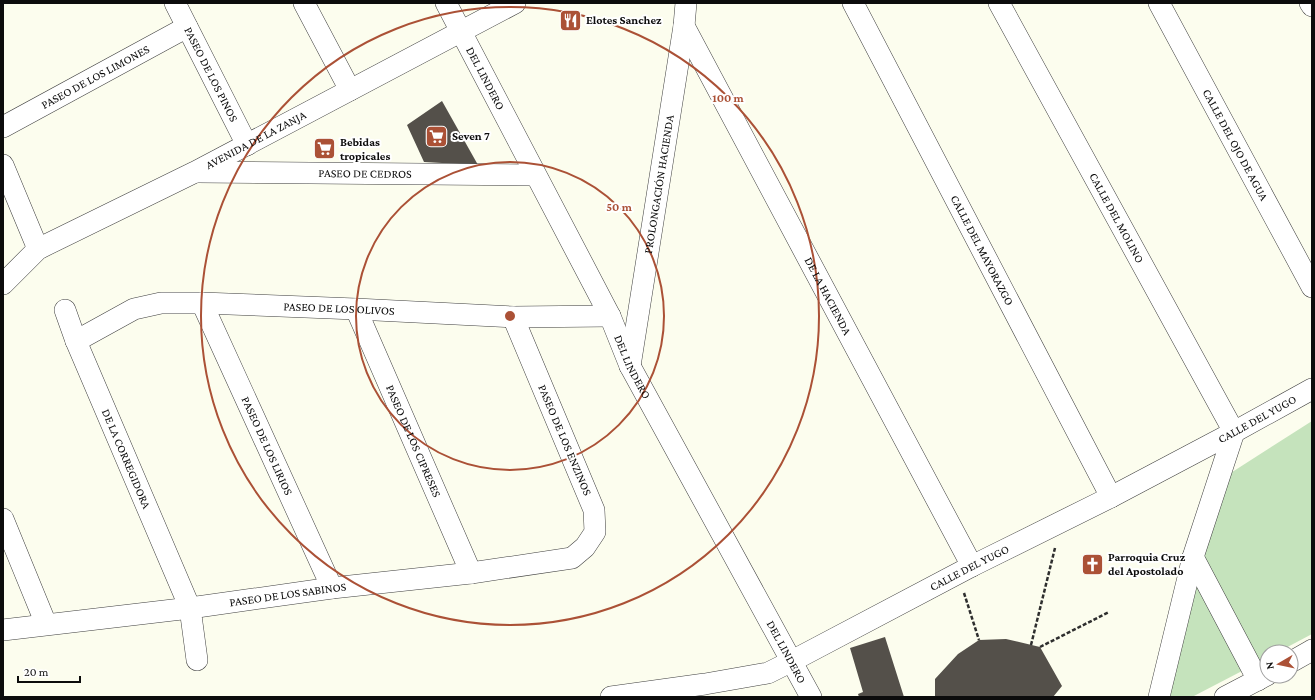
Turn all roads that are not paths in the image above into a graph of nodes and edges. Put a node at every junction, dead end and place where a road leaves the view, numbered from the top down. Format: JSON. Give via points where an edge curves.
{"nodes":[{"id":1,"x":175,"y":3,"type":"edge"},
{"id":2,"x":304,"y":3,"type":"edge"},
{"id":3,"x":446,"y":3,"type":"edge"},
{"id":4,"x":515,"y":3,"type":"edge"},
{"id":5,"x":686,"y":3,"type":"edge"},
{"id":6,"x":853,"y":3,"type":"edge"},
{"id":7,"x":999,"y":3,"type":"edge"},
{"id":8,"x":1159,"y":3,"type":"edge"},
{"id":9,"x":1310,"y":3,"type":"edge"},
{"id":10,"x":1312,"y":6,"type":"edge"},
{"id":11,"x":684,"y":26,"type":"junction"},
{"id":12,"x":187,"y":27,"type":"junction"},
{"id":13,"x":461,"y":32,"type":"junction"},
{"id":14,"x":350,"y":90,"type":"junction"},
{"id":15,"x":3,"y":127,"type":"edge"},
{"id":16,"x":247,"y":145,"type":"junction"},
{"id":17,"x":3,"y":165,"type":"edge"},
{"id":18,"x":195,"y":172,"type":"junction"},
{"id":19,"x":535,"y":175,"type":"junction"},
{"id":20,"x":38,"y":249,"type":"junction"},
{"id":21,"x":3,"y":284,"type":"edge"},
{"id":22,"x":1312,"y":287,"type":"edge"},
{"id":23,"x":202,"y":303,"type":"junction"},
{"id":24,"x":356,"y":309,"type":"junction"},
{"id":25,"x":65,"y":310,"type":"dead end"},
{"id":26,"x":610,"y":316,"type":"junction"},
{"id":27,"x":514,"y":317,"type":"junction"},
{"id":28,"x":76,"y":341,"type":"junction"},
{"id":29,"x":630,"y":366,"type":"junction"},
{"id":30,"x":1312,"y":390,"type":"edge"},
{"id":31,"x":1234,"y":432,"type":"junction"},
{"id":32,"x":1111,"y":497,"type":"junction"},
{"id":33,"x":3,"y":519,"type":"edge"},
{"id":34,"x":1193,"y":557,"type":"junction"},
{"id":35,"x":572,"y":558,"type":"joint"},
{"id":36,"x":972,"y":566,"type":"junction"},
{"id":37,"x":471,"y":573,"type":"junction"},
{"id":38,"x":332,"y":588,"type":"junction"},
{"id":39,"x":190,"y":608,"type":"junction"},
{"id":40,"x":46,"y":624,"type":"junction"},
{"id":41,"x":3,"y":630,"type":"edge"},
{"id":42,"x":1312,"y":650,"type":"edge"},
{"id":43,"x":1299,"y":657,"type":"edge"},
{"id":44,"x":198,"y":660,"type":"dead end"},
{"id":45,"x":792,"y":661,"type":"junction"},
{"id":46,"x":1259,"y":673,"type":"edge"},
{"id":47,"x":1259,"y":680,"type":"edge"},
{"id":48,"x":644,"y":694,"type":"edge"},
{"id":49,"x":611,"y":697,"type":"edge"},
{"id":50,"x":811,"y":697,"type":"edge"},
{"id":51,"x":1159,"y":697,"type":"edge"},
{"id":52,"x":1224,"y":697,"type":"edge"}],
"edges":[{"from":1,"to":12,"type":"street","name":"PASEO DE LOS PINOS"},
{"from":2,"to":14,"type":"street"},
{"from":3,"to":13,"type":"street","name":"DEL LINDERO"},
{"from":4,"to":13,"type":"street","name":"AVENIDA DE LA ZANJA"},
{"from":5,"to":11,"type":"street","name":"PROLONGACIÓN HACIENDA"},
{"from":6,"to":32,"type":"street","name":"CALLE DEL MAYORAZGO"},
{"from":7,"to":31,"type":"street","name":"CALLE DEL MOLINO"},
{"from":8,"to":22,"type":"street","name":"CALLE DEL OJO DE AGUA"},
{"from":9,"to":10,"type":"street"},
{"from":11,"to":29,"type":"street","name":"PROLONGACIÓN HACIENDA"},
{"from":11,"to":36,"type":"street","name":"DE LA HACIENDA"},
{"from":12,"to":15,"type":"street","name":"PASEO DE LOS LIMONES"},
{"from":12,"to":16,"type":"street","name":"PASEO DE LOS PINOS"},
{"from":13,"to":14,"type":"street","name":"AVENIDA DE LA ZANJA"},
{"from":13,"to":19,"type":"street","name":"DEL LINDERO"},
{"from":14,"to":16,"type":"street","name":"AVENIDA DE LA ZANJA"},
{"from":16,"to":18,"type":"street","name":"AVENIDA DE LA ZANJA"},
{"from":17,"to":20,"type":"street"},
{"from":18,"to":19,"type":"street","name":"PASEO DE CEDROS"},
{"from":18,"to":20,"type":"street","name":"AVENIDA DE LA ZANJA"},
{"from":19,"to":26,"type":"street","name":"DEL LINDERO"},
{"from":20,"to":21,"type":"street","name":"AVENIDA DE LA ZANJA"},
{"from":23,"to":24,"type":"street","name":"PASEO DE LOS OLIVOS"},
{"from":23,"to":28,"type":"street","name":"PASEO DE LOS OLIVOS","via":[[161,303],[134,309]]},
{"from":23,"to":38,"type":"street","name":"PASEO DE LOS LIRIOS"},
{"from":24,"to":27,"type":"street","name":"PASEO DE LOS OLIVOS"},
{"from":24,"to":37,"type":"street","name":"PASEO DE LOS CIPRESES"},
{"from":25,"to":28,"type":"street","name":"DE LA CORREGIDORA"},
{"from":26,"to":27,"type":"street","name":"PASEO DE LOS OLIVOS"},
{"from":26,"to":29,"type":"street","name":"DEL LINDERO"},
{"from":27,"to":35,"type":"street","name":"PASEO DE LOS ENZINOS","via":[[594,510],[595,532],[585,547]]},
{"from":28,"to":39,"type":"street","name":"DE LA CORREGIDORA"},
{"from":29,"to":45,"type":"street","name":"DEL LINDERO"},
{"from":30,"to":31,"type":"street","name":"CALLE DEL YUGO"},
{"from":31,"to":32,"type":"street","name":"CALLE DEL YUGO"},
{"from":31,"to":34,"type":"street"},
{"from":32,"to":36,"type":"street","name":"CALLE DEL YUGO"},
{"from":33,"to":40,"type":"street"},
{"from":34,"to":46,"type":"street"},
{"from":34,"to":51,"type":"street"},
{"from":35,"to":37,"type":"street","name":"PASEO DE LOS SABINOS"},
{"from":36,"to":45,"type":"street","name":"CALLE DEL YUGO"},
{"from":37,"to":38,"type":"street","name":"PASEO DE LOS SABINOS"},
{"from":38,"to":39,"type":"street","name":"PASEO DE LOS SABINOS"},
{"from":39,"to":40,"type":"street","name":"PASEO DE LOS SABINOS"},
{"from":39,"to":44,"type":"street","name":"DE LA CORREGIDORA"},
{"from":40,"to":41,"type":"street","name":"PASEO DE LOS SABINOS"},
{"from":42,"to":43,"type":"street"},
{"from":45,"to":48,"type":"street","name":"CALLE DEL YUGO","via":[[768,673]]},
{"from":45,"to":50,"type":"street","name":"DEL LINDERO"},
{"from":47,"to":52,"type":"street"},
{"from":48,"to":49,"type":"street","name":"CALLE DEL YUGO"}]}
